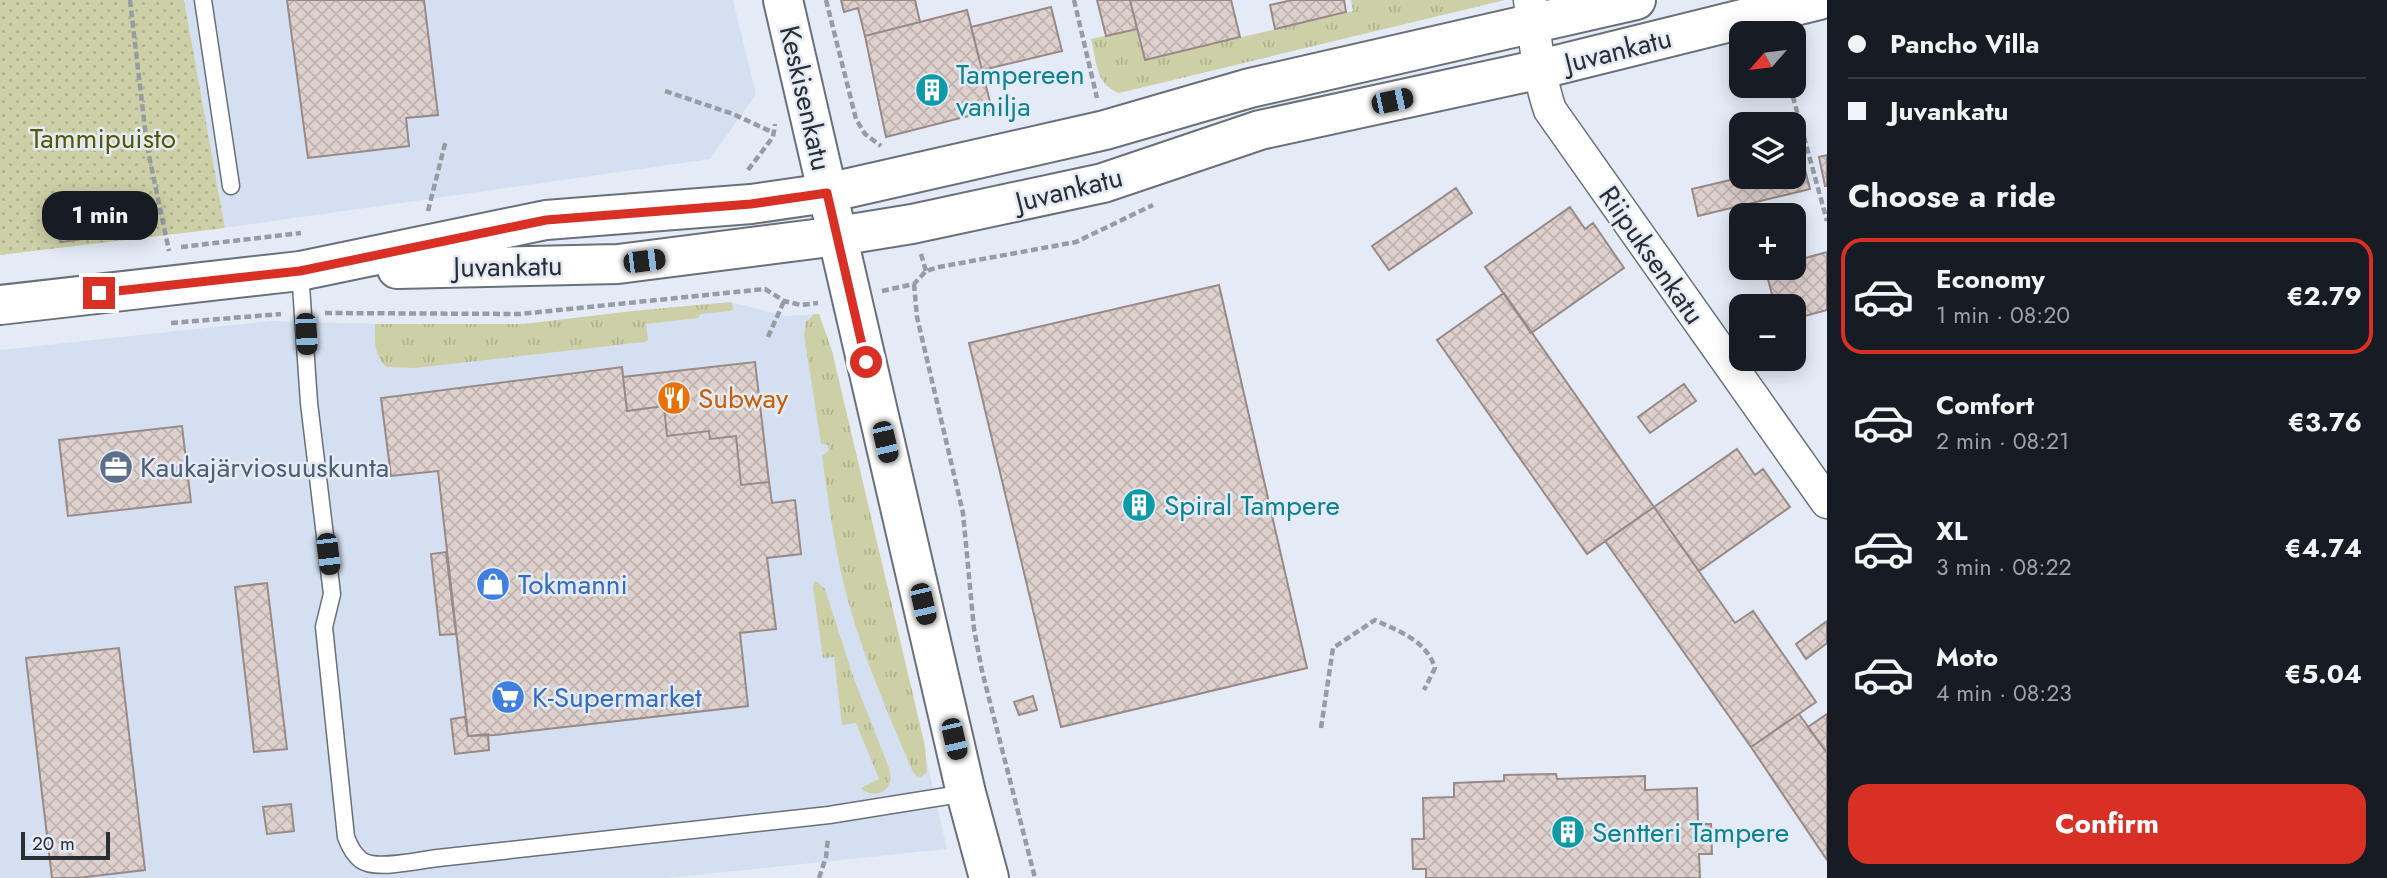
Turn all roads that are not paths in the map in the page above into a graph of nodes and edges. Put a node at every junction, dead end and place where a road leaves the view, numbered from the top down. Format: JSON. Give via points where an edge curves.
{"nodes":[{"id":1,"x":203,"y":0,"type":"edge"},
{"id":2,"x":783,"y":0,"type":"edge"},
{"id":3,"x":1636,"y":0,"type":"edge"},
{"id":4,"x":1819,"y":0,"type":"edge"},
{"id":5,"x":1531,"y":11,"type":"edge"},
{"id":6,"x":1541,"y":69,"type":"junction"},
{"id":7,"x":231,"y":186,"type":"dead end"},
{"id":8,"x":827,"y":193,"type":"junction"},
{"id":9,"x":838,"y":236,"type":"junction"},
{"id":10,"x":300,"y":271,"type":"junction"},
{"id":11,"x":0,"y":305,"type":"edge"},
{"id":12,"x":1827,"y":502,"type":"edge"},
{"id":13,"x":966,"y":793,"type":"junction"},
{"id":14,"x":989,"y":878,"type":"edge"}],
"edges":[{"from":1,"to":7,"type":"lane"},
{"from":2,"to":8,"type":"main road","name":"Keskisenkatu"},
{"from":3,"to":5,"type":"main road","name":"Juvankatu"},
{"from":4,"to":6,"type":"main road","name":"Juvankatu"},
{"from":5,"to":6,"type":"street","name":"Riipuksenkatu"},
{"from":5,"to":8,"type":"main road","name":"Juvankatu","via":[[1105,130]]},
{"from":6,"to":9,"type":"main road","name":"Juvankatu","via":[[1260,130],[1072,191]]},
{"from":6,"to":12,"type":"street","name":"Riipuksenkatu","via":[[1550,110]]},
{"from":8,"to":9,"type":"main road","name":"Keskisenkatu"},
{"from":8,"to":10,"type":"main road","name":"Juvankatu","via":[[751,204],[546,220]]},
{"from":9,"to":10,"type":"main road","name":"Juvankatu","via":[[618,264]]},
{"from":9,"to":13,"type":"main road","name":"Keskisenkatu"},
{"from":10,"to":11,"type":"main road","name":"Juvankatu"},
{"from":10,"to":13,"type":"lane","via":[[309,403],[331,579],[324,627],[346,837],[360,860],[380,865],[829,815]]},
{"from":13,"to":14,"type":"main road","name":"Keskisenkatu"}]}
